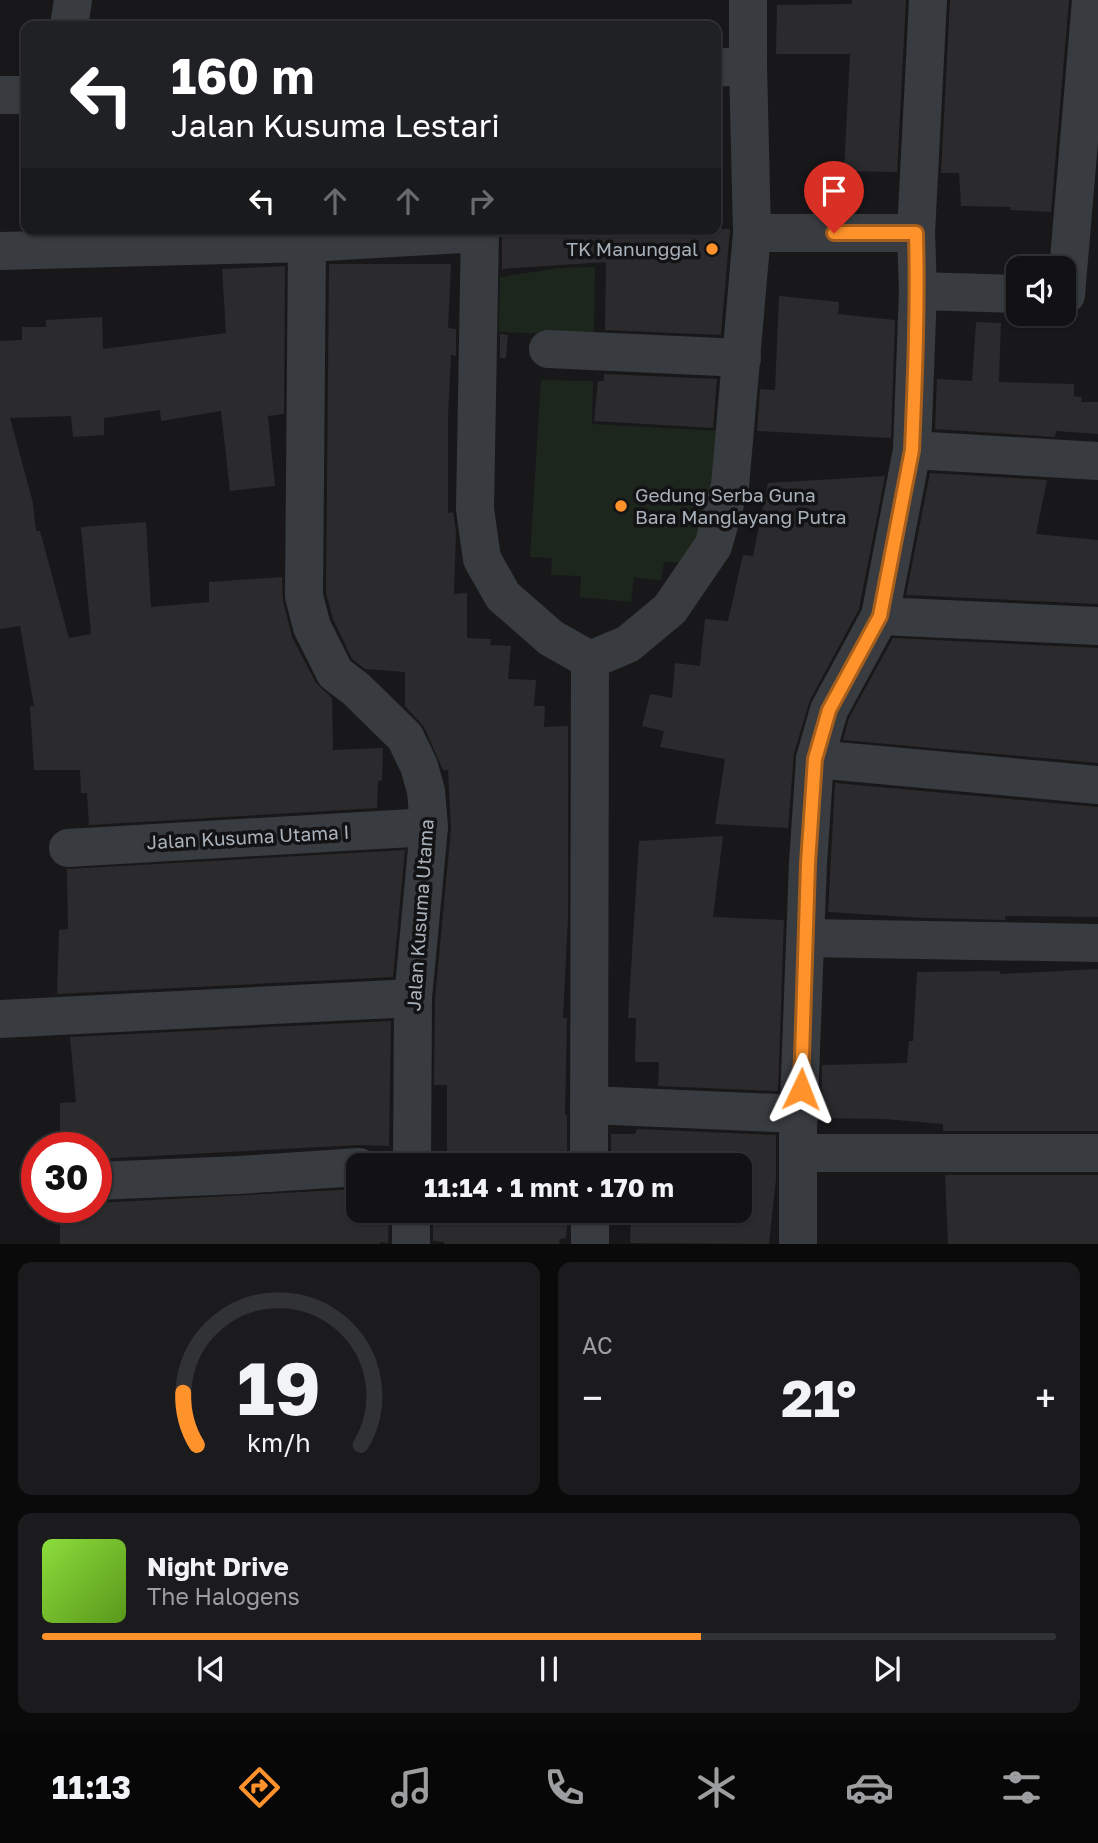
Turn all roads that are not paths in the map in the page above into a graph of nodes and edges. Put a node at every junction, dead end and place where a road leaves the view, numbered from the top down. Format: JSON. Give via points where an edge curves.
{"nodes":[{"id":1,"x":73,"y":0,"type":"edge"},
{"id":2,"x":748,"y":0,"type":"edge"},
{"id":3,"x":928,"y":0,"type":"edge"},
{"id":4,"x":1091,"y":0,"type":"edge"},
{"id":5,"x":70,"y":21,"type":"edge"},
{"id":6,"x":732,"y":67,"type":"edge"},
{"id":7,"x":0,"y":95,"type":"edge"},
{"id":8,"x":21,"y":95,"type":"edge"},
{"id":9,"x":752,"y":233,"type":"junction"},
{"id":10,"x":916,"y":233,"type":"junction"},
{"id":11,"x":422,"y":235,"type":"edge"},
{"id":12,"x":480,"y":235,"type":"edge"},
{"id":13,"x":307,"y":243,"type":"junction"},
{"id":14,"x":0,"y":251,"type":"edge"},
{"id":15,"x":918,"y":291,"type":"junction"},
{"id":16,"x":1006,"y":294,"type":"edge"},
{"id":17,"x":1076,"y":296,"type":"edge"},
{"id":18,"x":548,"y":349,"type":"dead end"},
{"id":19,"x":742,"y":358,"type":"junction"},
{"id":20,"x":912,"y":450,"type":"junction"},
{"id":21,"x":1098,"y":461,"type":"edge"},
{"id":22,"x":880,"y":616,"type":"junction"},
{"id":23,"x":1098,"y":626,"type":"edge"},
{"id":24,"x":590,"y":660,"type":"junction"},
{"id":25,"x":815,"y":759,"type":"junction"},
{"id":26,"x":1098,"y":785,"type":"edge"},
{"id":27,"x":429,"y":827,"type":"junction"},
{"id":28,"x":68,"y":848,"type":"dead end"},
{"id":29,"x":807,"y":938,"type":"junction"},
{"id":30,"x":1098,"y":943,"type":"edge"},
{"id":31,"x":413,"y":998,"type":"junction"},
{"id":32,"x":0,"y":1019,"type":"edge"},
{"id":33,"x":589,"y":1105,"type":"junction"},
{"id":34,"x":800,"y":1114,"type":"junction"},
{"id":35,"x":412,"y":1153,"type":"edge"},
{"id":36,"x":589,"y":1153,"type":"edge"},
{"id":37,"x":799,"y":1153,"type":"junction"},
{"id":38,"x":1098,"y":1153,"type":"edge"},
{"id":39,"x":346,"y":1168,"type":"edge"},
{"id":40,"x":112,"y":1180,"type":"edge"},
{"id":41,"x":411,"y":1223,"type":"edge"},
{"id":42,"x":590,"y":1223,"type":"edge"},
{"id":43,"x":411,"y":1244,"type":"edge"},
{"id":44,"x":590,"y":1244,"type":"edge"},
{"id":45,"x":798,"y":1244,"type":"edge"}],
"edges":[{"from":1,"to":5,"type":"street"},
{"from":2,"to":6,"type":"street"},
{"from":3,"to":10,"type":"street"},
{"from":4,"to":17,"type":"street"},
{"from":6,"to":9,"type":"street"},
{"from":7,"to":8,"type":"street"},
{"from":9,"to":10,"type":"street"},
{"from":9,"to":19,"type":"street"},
{"from":10,"to":15,"type":"street"},
{"from":11,"to":13,"type":"street"},
{"from":12,"to":24,"type":"street","via":[[475,509],[482,559],[503,596],[551,638]]},
{"from":13,"to":14,"type":"street"},
{"from":13,"to":27,"type":"street","name":"Jalan Kusuma Utama","via":[[304,596],[312,627],[335,673],[405,737],[423,778]]},
{"from":15,"to":16,"type":"street"},
{"from":15,"to":20,"type":"street"},
{"from":18,"to":19,"type":"street"},
{"from":19,"to":24,"type":"street","via":[[730,486],[713,546],[670,610],[628,644]]},
{"from":20,"to":21,"type":"street"},
{"from":20,"to":22,"type":"street"},
{"from":22,"to":23,"type":"street"},
{"from":22,"to":25,"type":"street","via":[[829,710]]},
{"from":24,"to":33,"type":"street"},
{"from":25,"to":26,"type":"street"},
{"from":25,"to":29,"type":"street"},
{"from":27,"to":28,"type":"street","name":"Jalan Kusuma Utama I"},
{"from":27,"to":31,"type":"street","name":"Jalan Kusuma Utama"},
{"from":29,"to":30,"type":"street"},
{"from":29,"to":34,"type":"street"},
{"from":31,"to":32,"type":"street"},
{"from":31,"to":35,"type":"street","name":"Jalan Kusuma Utama"},
{"from":33,"to":34,"type":"street"},
{"from":33,"to":36,"type":"street"},
{"from":34,"to":37,"type":"street"},
{"from":37,"to":38,"type":"street"},
{"from":37,"to":45,"type":"street"},
{"from":39,"to":40,"type":"street"},
{"from":41,"to":43,"type":"street"},
{"from":42,"to":44,"type":"street"}]}
